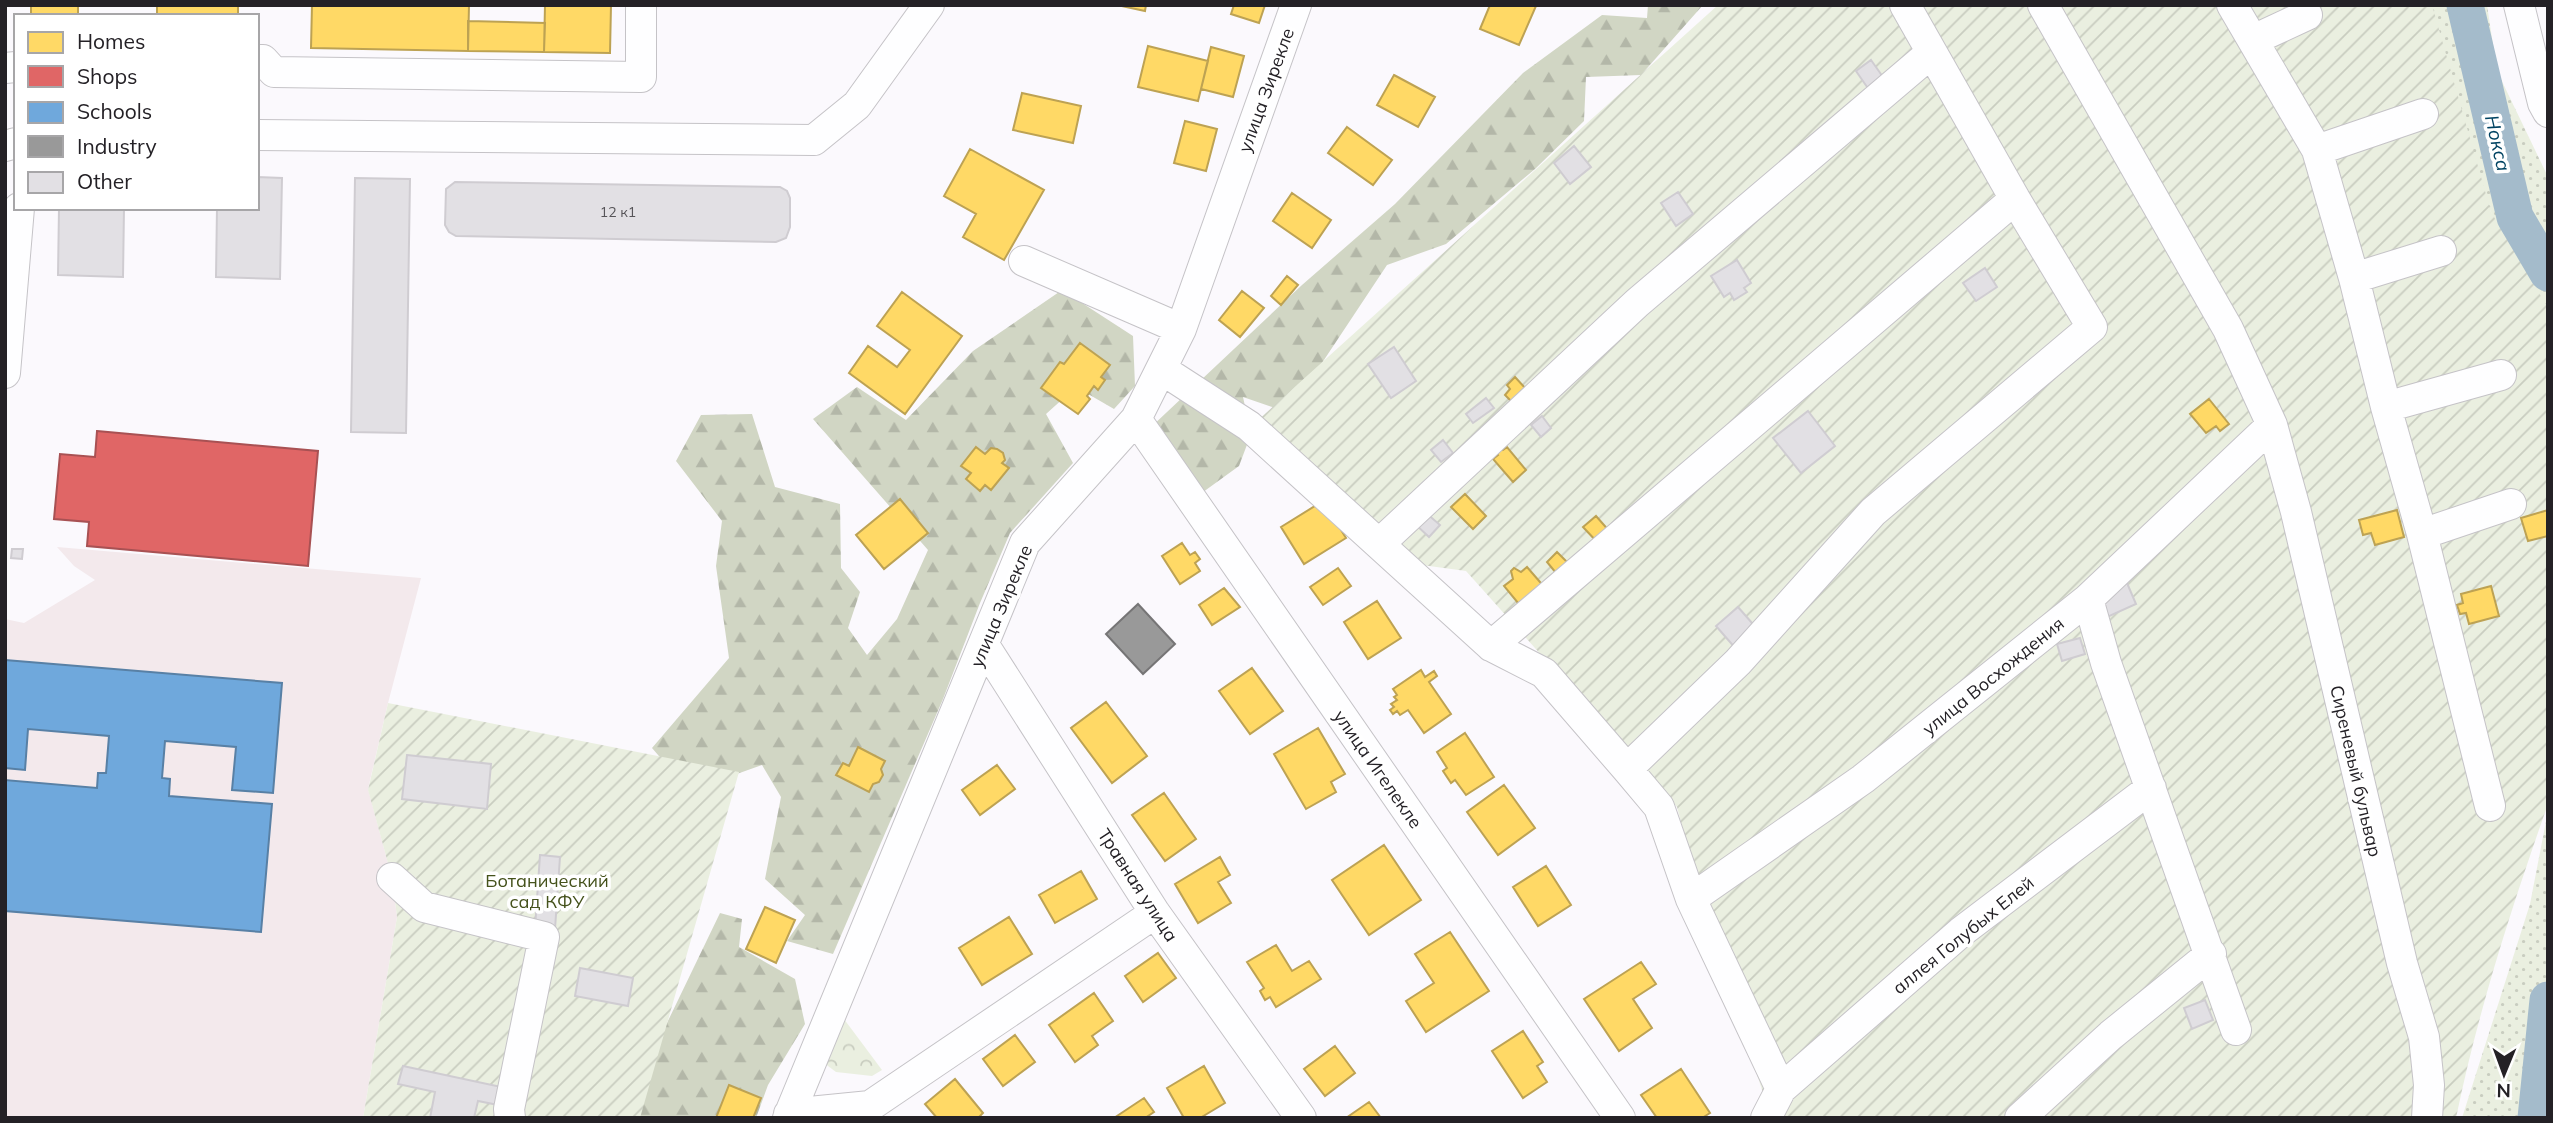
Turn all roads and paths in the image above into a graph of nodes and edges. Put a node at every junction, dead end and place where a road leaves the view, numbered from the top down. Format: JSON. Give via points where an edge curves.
{"nodes":[{"id":1,"x":641,"y":5,"type":"edge"},
{"id":2,"x":929,"y":5,"type":"edge"},
{"id":3,"x":1296,"y":5,"type":"edge"},
{"id":4,"x":1905,"y":5,"type":"edge"},
{"id":5,"x":2043,"y":5,"type":"edge"},
{"id":6,"x":2232,"y":5,"type":"edge"},
{"id":7,"x":2519,"y":5,"type":"edge"},
{"id":8,"x":2306,"y":15,"type":"dead end"},
{"id":9,"x":2253,"y":40,"type":"junction"},
{"id":10,"x":1931,"y":53,"type":"junction"},
{"id":11,"x":259,"y":60,"type":"edge"},
{"id":12,"x":2548,"y":112,"type":"edge"},
{"id":13,"x":2423,"y":114,"type":"dead end"},
{"id":14,"x":259,"y":135,"type":"edge"},
{"id":15,"x":2317,"y":150,"type":"junction"},
{"id":16,"x":2015,"y":199,"type":"junction"},
{"id":17,"x":14,"y":219,"type":"edge"},
{"id":18,"x":2441,"y":251,"type":"dead end"},
{"id":19,"x":1024,"y":261,"type":"dead end"},
{"id":20,"x":2354,"y":278,"type":"junction"},
{"id":21,"x":1181,"y":329,"type":"junction"},
{"id":22,"x":1161,"y":369,"type":"junction"},
{"id":23,"x":5,"y":373,"type":"edge"},
{"id":24,"x":2501,"y":374,"type":"dead end"},
{"id":25,"x":2386,"y":407,"type":"junction"},
{"id":26,"x":1136,"y":419,"type":"junction"},
{"id":27,"x":2272,"y":425,"type":"junction"},
{"id":28,"x":2511,"y":504,"type":"dead end"},
{"id":29,"x":2422,"y":534,"type":"junction"},
{"id":30,"x":1379,"y":544,"type":"junction"},
{"id":31,"x":2088,"y":599,"type":"junction"},
{"id":32,"x":984,"y":645,"type":"junction"},
{"id":33,"x":1491,"y":646,"type":"junction"},
{"id":34,"x":1627,"y":769,"type":"junction"},
{"id":35,"x":2151,"y":788,"type":"junction"},
{"id":36,"x":2490,"y":806,"type":"dead end"},
{"id":37,"x":392,"y":878,"type":"dead end"},
{"id":38,"x":1690,"y":900,"type":"junction"},
{"id":39,"x":1154,"y":913,"type":"junction"},
{"id":40,"x":2211,"y":954,"type":"junction"},
{"id":41,"x":2236,"y":1030,"type":"dead end"},
{"id":42,"x":1781,"y":1089,"type":"junction"},
{"id":43,"x":788,"y":1116,"type":"edge"},
{"id":44,"x":510,"y":1118,"type":"edge"},
{"id":45,"x":1301,"y":1118,"type":"edge"},
{"id":46,"x":1620,"y":1118,"type":"edge"},
{"id":47,"x":1766,"y":1118,"type":"edge"},
{"id":48,"x":2020,"y":1118,"type":"edge"},
{"id":49,"x":2427,"y":1118,"type":"edge"}],
"edges":[{"from":1,"to":11,"type":"street","via":[[641,77],[274,72]]},
{"from":2,"to":14,"type":"street","via":[[857,105],[814,140]]},
{"from":3,"to":21,"type":"street","name":"улица Зирекле"},
{"from":4,"to":10,"type":"street"},
{"from":5,"to":27,"type":"street","name":"Сиреневый бульвар","via":[[2228,329]]},
{"from":6,"to":9,"type":"street"},
{"from":7,"to":12,"type":"street"},
{"from":8,"to":9,"type":"street"},
{"from":9,"to":15,"type":"street"},
{"from":10,"to":16,"type":"street"},
{"from":10,"to":30,"type":"street","via":[[1637,303]]},
{"from":13,"to":15,"type":"street"},
{"from":15,"to":20,"type":"street"},
{"from":16,"to":33,"type":"street"},
{"from":16,"to":34,"type":"street","via":[[2092,327],[1873,512],[1738,662]]},
{"from":17,"to":23,"type":"street"},
{"from":18,"to":20,"type":"street"},
{"from":19,"to":21,"type":"street"},
{"from":20,"to":25,"type":"street"},
{"from":21,"to":22,"type":"street","name":"улица Зирекле"},
{"from":22,"to":26,"type":"street","name":"улица Зирекле"},
{"from":22,"to":30,"type":"street","via":[[1249,426]]},
{"from":24,"to":25,"type":"street"},
{"from":25,"to":29,"type":"street"},
{"from":26,"to":32,"type":"street","name":"улица Зирекле","via":[[1025,543]]},
{"from":26,"to":46,"type":"street","name":"улица Игелекле"},
{"from":27,"to":31,"type":"street","name":"улица Восхождения"},
{"from":27,"to":49,"type":"street","name":"Сиреневый бульвар","via":[[2402,964],[2424,1037]]},
{"from":28,"to":29,"type":"street"},
{"from":29,"to":36,"type":"street"},
{"from":30,"to":33,"type":"street"},
{"from":31,"to":35,"type":"street"},
{"from":31,"to":38,"type":"street","name":"улица Восхождения","via":[[1863,779]]},
{"from":32,"to":39,"type":"street","name":"Травная улица"},
{"from":32,"to":43,"type":"street","name":"улица Зирекле"},
{"from":33,"to":34,"type":"street","via":[[1544,673]]},
{"from":34,"to":38,"type":"street","via":[[1659,807]]},
{"from":35,"to":40,"type":"street"},
{"from":35,"to":42,"type":"street","name":"аллея Голубых Елей","via":[[1961,932]]},
{"from":37,"to":44,"type":"street","via":[[424,907],[544,937]]},
{"from":38,"to":42,"type":"street"},
{"from":39,"to":43,"type":"street","name":"улица Зирекле","via":[[870,1106]]},
{"from":39,"to":45,"type":"street","name":"Травная улица"},
{"from":40,"to":41,"type":"street"},
{"from":40,"to":48,"type":"street"},
{"from":42,"to":47,"type":"street"}]}
